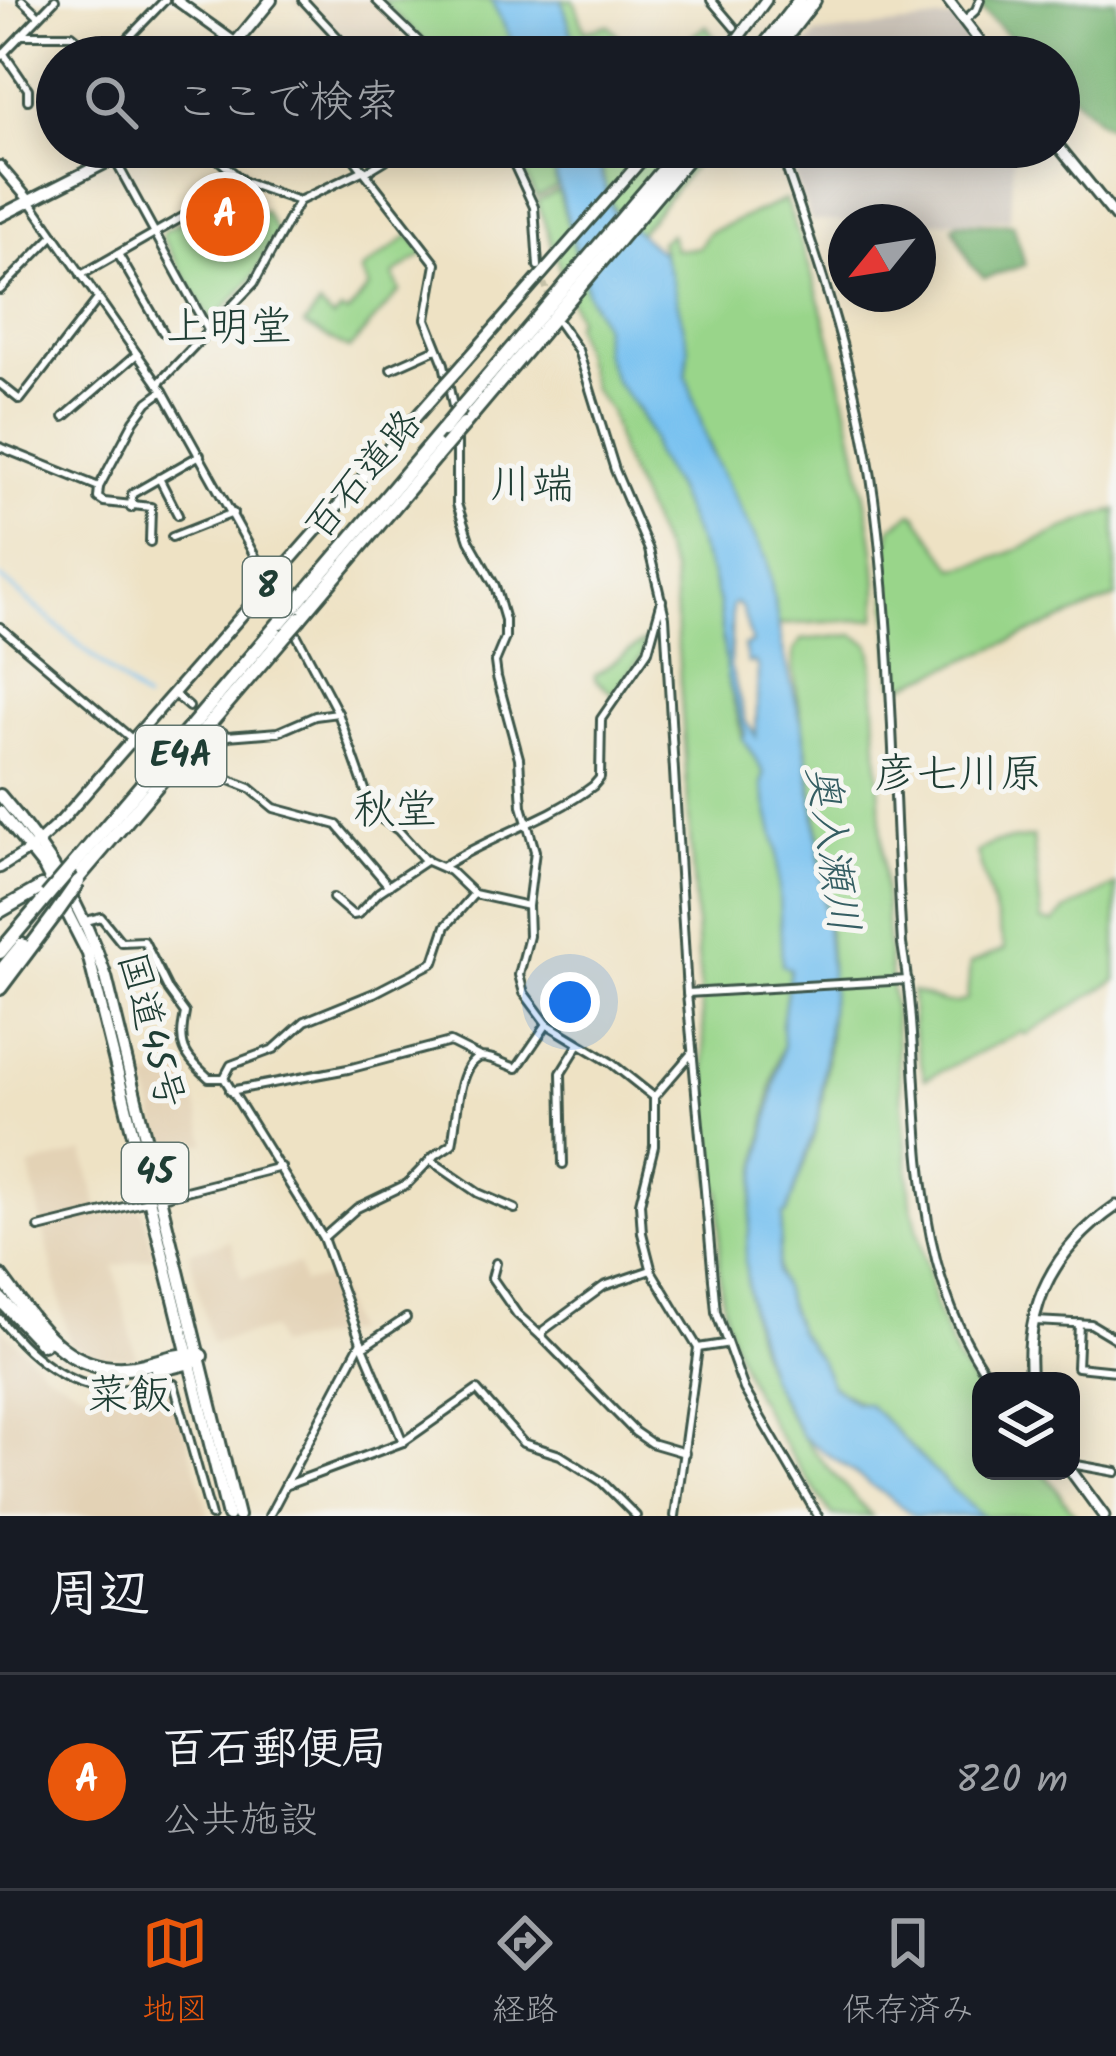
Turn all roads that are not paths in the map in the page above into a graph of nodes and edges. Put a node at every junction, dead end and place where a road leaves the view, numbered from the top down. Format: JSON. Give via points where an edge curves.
{"nodes":[{"id":1,"x":22,"y":0,"type":"edge"},
{"id":2,"x":55,"y":0,"type":"edge"},
{"id":3,"x":165,"y":0,"type":"edge"},
{"id":4,"x":176,"y":0,"type":"edge"},
{"id":5,"x":271,"y":0,"type":"edge"},
{"id":6,"x":302,"y":0,"type":"edge"},
{"id":7,"x":376,"y":0,"type":"edge"},
{"id":8,"x":711,"y":0,"type":"edge"},
{"id":9,"x":766,"y":0,"type":"edge"},
{"id":10,"x":800,"y":0,"type":"edge"},
{"id":11,"x":814,"y":0,"type":"edge"},
{"id":12,"x":948,"y":0,"type":"edge"},
{"id":13,"x":980,"y":0,"type":"edge"},
{"id":14,"x":39,"y":16,"type":"junction"},
{"id":15,"x":965,"y":20,"type":"junction"},
{"id":16,"x":734,"y":27,"type":"tunnel mouth"},
{"id":17,"x":21,"y":35,"type":"junction"},
{"id":18,"x":130,"y":36,"type":"edge"},
{"id":19,"x":226,"y":36,"type":"edge"},
{"id":20,"x":242,"y":36,"type":"edge"},
{"id":21,"x":336,"y":36,"type":"edge"},
{"id":22,"x":413,"y":36,"type":"edge"},
{"id":23,"x":739,"y":36,"type":"edge"},
{"id":24,"x":772,"y":36,"type":"edge"},
{"id":25,"x":786,"y":36,"type":"edge"},
{"id":26,"x":977,"y":36,"type":"edge"},
{"id":27,"x":36,"y":37,"type":"edge"},
{"id":28,"x":2,"y":55,"type":"edge"},
{"id":29,"x":28,"y":100,"type":"dead end"},
{"id":30,"x":0,"y":166,"type":"edge"},
{"id":31,"x":98,"y":168,"type":"edge"},
{"id":32,"x":120,"y":168,"type":"edge"},
{"id":33,"x":228,"y":168,"type":"edge"},
{"id":34,"x":362,"y":168,"type":"edge"},
{"id":35,"x":370,"y":168,"type":"edge"},
{"id":36,"x":516,"y":168,"type":"edge"},
{"id":37,"x":634,"y":168,"type":"edge"},
{"id":38,"x":666,"y":168,"type":"edge"},
{"id":39,"x":678,"y":168,"type":"edge"},
{"id":40,"x":786,"y":168,"type":"edge"},
{"id":41,"x":1076,"y":168,"type":"edge"},
{"id":42,"x":365,"y":171,"type":"junction"},
{"id":43,"x":244,"y":182,"type":"junction"},
{"id":44,"x":29,"y":200,"type":"junction"},
{"id":45,"x":299,"y":201,"type":"junction"},
{"id":46,"x":0,"y":216,"type":"edge"},
{"id":47,"x":1116,"y":217,"type":"edge"},
{"id":48,"x":156,"y":232,"type":"junction"},
{"id":49,"x":53,"y":236,"type":"junction"},
{"id":50,"x":118,"y":254,"type":"junction"},
{"id":51,"x":538,"y":266,"type":"tunnel mouth"},
{"id":52,"x":81,"y":275,"type":"junction"},
{"id":53,"x":0,"y":290,"type":"edge"},
{"id":54,"x":566,"y":293,"type":"junction"},
{"id":55,"x":98,"y":299,"type":"junction"},
{"id":56,"x":559,"y":323,"type":"dead end"},
{"id":57,"x":209,"y":331,"type":"junction"},
{"id":58,"x":163,"y":332,"type":"dead end"},
{"id":59,"x":436,"y":348,"type":"junction"},
{"id":60,"x":136,"y":353,"type":"junction"},
{"id":61,"x":392,"y":369,"type":"dead end"},
{"id":62,"x":0,"y":384,"type":"edge"},
{"id":63,"x":161,"y":388,"type":"junction"},
{"id":64,"x":64,"y":416,"type":"dead end"},
{"id":65,"x":0,"y":446,"type":"edge"},
{"id":66,"x":200,"y":455,"type":"junction"},
{"id":67,"x":159,"y":478,"type":"junction"},
{"id":68,"x":99,"y":487,"type":"junction"},
{"id":69,"x":131,"y":508,"type":"junction"},
{"id":70,"x":233,"y":513,"type":"junction"},
{"id":71,"x":178,"y":514,"type":"dead end"},
{"id":72,"x":172,"y":537,"type":"dead end"},
{"id":73,"x":151,"y":542,"type":"dead end"},
{"id":74,"x":271,"y":583,"type":"junction"},
{"id":75,"x":662,"y":601,"type":"junction"},
{"id":76,"x":297,"y":612,"type":"junction"},
{"id":77,"x":0,"y":628,"type":"edge"},
{"id":78,"x":283,"y":628,"type":"junction"},
{"id":79,"x":173,"y":693,"type":"junction"},
{"id":80,"x":189,"y":707,"type":"dead end"},
{"id":81,"x":338,"y":713,"type":"junction"},
{"id":82,"x":132,"y":740,"type":"junction"},
{"id":83,"x":0,"y":795,"type":"edge"},
{"id":84,"x":0,"y":812,"type":"edge"},
{"id":85,"x":528,"y":823,"type":"junction"},
{"id":86,"x":35,"y":846,"type":"junction"},
{"id":87,"x":427,"y":860,"type":"junction"},
{"id":88,"x":442,"y":867,"type":"junction"},
{"id":89,"x":0,"y":868,"type":"edge"},
{"id":90,"x":74,"y":874,"type":"junction"},
{"id":91,"x":389,"y":886,"type":"junction"},
{"id":92,"x":474,"y":894,"type":"junction"},
{"id":93,"x":333,"y":898,"type":"dead end"},
{"id":94,"x":50,"y":900,"type":"junction"},
{"id":95,"x":528,"y":906,"type":"junction"},
{"id":96,"x":0,"y":911,"type":"edge"},
{"id":97,"x":86,"y":921,"type":"junction"},
{"id":98,"x":0,"y":952,"type":"edge"},
{"id":99,"x":0,"y":972,"type":"edge"},
{"id":100,"x":905,"y":979,"type":"junction"},
{"id":101,"x":0,"y":988,"type":"edge"},
{"id":102,"x":690,"y":993,"type":"junction"},
{"id":103,"x":547,"y":1024,"type":"junction"},
{"id":104,"x":579,"y":1044,"type":"junction"},
{"id":105,"x":692,"y":1053,"type":"junction"},
{"id":106,"x":480,"y":1057,"type":"junction"},
{"id":107,"x":224,"y":1078,"type":"junction"},
{"id":108,"x":230,"y":1091,"type":"junction"},
{"id":109,"x":654,"y":1097,"type":"junction"},
{"id":110,"x":430,"y":1160,"type":"junction"},
{"id":111,"x":563,"y":1164,"type":"dead end"},
{"id":112,"x":280,"y":1167,"type":"junction"},
{"id":113,"x":156,"y":1198,"type":"junction"},
{"id":114,"x":1116,"y":1206,"type":"edge"},
{"id":115,"x":515,"y":1209,"type":"dead end"},
{"id":116,"x":40,"y":1228,"type":"dead end"},
{"id":117,"x":323,"y":1238,"type":"junction"},
{"id":118,"x":496,"y":1263,"type":"dead end"},
{"id":119,"x":652,"y":1270,"type":"junction"},
{"id":120,"x":0,"y":1276,"type":"edge"},
{"id":121,"x":0,"y":1299,"type":"edge"},
{"id":122,"x":406,"y":1318,"type":"dead end"},
{"id":123,"x":0,"y":1319,"type":"edge"},
{"id":124,"x":1032,"y":1321,"type":"junction"},
{"id":125,"x":1079,"y":1323,"type":"junction"},
{"id":126,"x":541,"y":1336,"type":"junction"},
{"id":127,"x":1116,"y":1339,"type":"edge"},
{"id":128,"x":724,"y":1343,"type":"junction"},
{"id":129,"x":362,"y":1344,"type":"junction"},
{"id":130,"x":698,"y":1348,"type":"junction"},
{"id":131,"x":194,"y":1357,"type":"junction"},
{"id":132,"x":1116,"y":1371,"type":"edge"},
{"id":133,"x":985,"y":1372,"type":"edge"},
{"id":134,"x":1029,"y":1372,"type":"edge"},
{"id":135,"x":404,"y":1442,"type":"junction"},
{"id":136,"x":685,"y":1453,"type":"junction"},
{"id":137,"x":1080,"y":1468,"type":"edge"},
{"id":138,"x":1116,"y":1472,"type":"edge"},
{"id":139,"x":1080,"y":1480,"type":"edge"},
{"id":140,"x":287,"y":1485,"type":"junction"},
{"id":141,"x":211,"y":1516,"type":"edge"},
{"id":142,"x":228,"y":1516,"type":"edge"},
{"id":143,"x":238,"y":1516,"type":"edge"},
{"id":144,"x":269,"y":1516,"type":"edge"},
{"id":145,"x":636,"y":1516,"type":"edge"},
{"id":146,"x":675,"y":1516,"type":"edge"},
{"id":147,"x":818,"y":1516,"type":"edge"},
{"id":148,"x":1104,"y":1516,"type":"edge"}],
"edges":[{"from":1,"to":14,"type":"street"},
{"from":2,"to":14,"type":"street"},
{"from":3,"to":18,"type":"street"},
{"from":4,"to":19,"type":"street"},
{"from":5,"to":20,"type":"highway"},
{"from":6,"to":21,"type":"street"},
{"from":7,"to":22,"type":"street"},
{"from":8,"to":16,"type":"street"},
{"from":9,"to":23,"type":"main road"},
{"from":10,"to":24,"type":"highway"},
{"from":11,"to":25,"type":"highway"},
{"from":12,"to":15,"type":"main road"},
{"from":13,"to":15,"type":"street"},
{"from":14,"to":17,"type":"street"},
{"from":15,"to":26,"type":"main road"},
{"from":17,"to":27,"type":"street"},
{"from":17,"to":28,"type":"street"},
{"from":28,"to":29,"type":"street"},
{"from":30,"to":44,"type":"street"},
{"from":31,"to":44,"type":"highway"},
{"from":32,"to":48,"type":"street"},
{"from":33,"to":43,"type":"street"},
{"from":34,"to":42,"type":"street"},
{"from":35,"to":42,"type":"street"},
{"from":36,"to":51,"type":"street","via":[[534,207]]},
{"from":37,"to":74,"type":"main road","number":"8","bridge":true},
{"from":38,"to":54,"type":"highway","name":"百石道路","number":"E4A"},
{"from":39,"to":54,"type":"highway","name":"百石道路","number":"E4A"},
{"from":40,"to":100,"type":"street","via":[[846,357],[874,496]]},
{"from":41,"to":47,"type":"main road"},
{"from":42,"to":45,"type":"street"},
{"from":42,"to":59,"type":"street","via":[[436,264],[426,320]]},
{"from":43,"to":45,"type":"street"},
{"from":43,"to":48,"type":"street"},
{"from":44,"to":46,"type":"highway"},
{"from":44,"to":49,"type":"street"},
{"from":45,"to":57,"type":"street","via":[[254,284]]},
{"from":48,"to":50,"type":"street"},
{"from":48,"to":57,"type":"street"},
{"from":49,"to":52,"type":"street"},
{"from":49,"to":53,"type":"street"},
{"from":50,"to":52,"type":"street"},
{"from":50,"to":58,"type":"street"},
{"from":52,"to":55,"type":"street"},
{"from":54,"to":76,"type":"highway","name":"百石道路","number":"E4A","bridge":true,"via":[[461,408]]},
{"from":54,"to":76,"type":"highway","name":"百石道路","number":"E4A","bridge":true,"via":[[446,446]]},
{"from":55,"to":60,"type":"street"},
{"from":55,"to":62,"type":"street","via":[[20,400]]},
{"from":56,"to":75,"type":"street","via":[[578,350]]},
{"from":57,"to":63,"type":"street"},
{"from":59,"to":61,"type":"street"},
{"from":59,"to":85,"type":"street","via":[[453,407],[458,504],[505,620],[495,662]]},
{"from":60,"to":63,"type":"street"},
{"from":60,"to":64,"type":"street"},
{"from":63,"to":66,"type":"street"},
{"from":63,"to":68,"type":"street"},
{"from":65,"to":68,"type":"street"},
{"from":66,"to":67,"type":"street"},
{"from":66,"to":70,"type":"street"},
{"from":67,"to":69,"type":"street","via":[[132,494]]},
{"from":67,"to":71,"type":"street"},
{"from":68,"to":69,"type":"street","via":[[100,500]]},
{"from":69,"to":73,"type":"street","via":[[151,507]]},
{"from":70,"to":72,"type":"street"},
{"from":70,"to":74,"type":"street"},
{"from":74,"to":79,"type":"main road","number":"8"},
{"from":74,"to":81,"type":"street"},
{"from":75,"to":85,"type":"street","via":[[648,650],[601,718],[599,778]]},
{"from":75,"to":102,"type":"street"},
{"from":76,"to":78,"type":"highway","name":"百石道路","number":"E4A","bridge":true},
{"from":77,"to":82,"type":"street"},
{"from":78,"to":90,"type":"highway","number":"E4A"},
{"from":78,"to":90,"type":"highway","name":"百石道路","number":"E4A","via":[[84,851]]},
{"from":79,"to":80,"type":"street"},
{"from":79,"to":82,"type":"main road","number":"8"},
{"from":81,"to":87,"type":"street","via":[[374,811]]},
{"from":81,"to":91,"type":"street","via":[[278,732],[224,734],[208,763],[212,773],[274,808],[337,824]]},
{"from":82,"to":86,"type":"main road","number":"8"},
{"from":83,"to":86,"type":"highway","name":"国道45号","number":"45"},
{"from":84,"to":86,"type":"highway","name":"国道45号","number":"45"},
{"from":85,"to":88,"type":"street"},
{"from":85,"to":95,"type":"street","via":[[535,863]]},
{"from":86,"to":89,"type":"street"},
{"from":86,"to":97,"type":"highway","name":"国道45号","number":"45"},
{"from":86,"to":113,"type":"highway","name":"国道45号","number":"45","via":[[88,954]]},
{"from":87,"to":88,"type":"street"},
{"from":87,"to":91,"type":"street"},
{"from":88,"to":92,"type":"street"},
{"from":90,"to":94,"type":"highway","bridge":true},
{"from":90,"to":94,"type":"highway","bridge":true},
{"from":91,"to":93,"type":"street","via":[[353,916]]},
{"from":92,"to":95,"type":"street"},
{"from":92,"to":107,"type":"street","via":[[446,926],[434,962],[305,1021],[274,1049],[231,1065]]},
{"from":94,"to":96,"type":"highway"},
{"from":94,"to":98,"type":"highway"},
{"from":94,"to":99,"type":"highway"},
{"from":94,"to":101,"type":"highway"},
{"from":95,"to":103,"type":"street","via":[[520,981]]},
{"from":97,"to":107,"type":"street","via":[[101,917],[121,942],[147,944],[185,1013],[183,1048],[209,1078]]},
{"from":97,"to":113,"type":"highway","name":"国道45号","number":"45"},
{"from":100,"to":102,"type":"street"},
{"from":100,"to":133,"type":"street","via":[[933,1248],[954,1315]]},
{"from":102,"to":105,"type":"street"},
{"from":103,"to":104,"type":"street"},
{"from":103,"to":106,"type":"street","via":[[518,1068]]},
{"from":104,"to":109,"type":"street"},
{"from":104,"to":111,"type":"street","via":[[561,1073]]},
{"from":105,"to":109,"type":"street"},
{"from":105,"to":128,"type":"street"},
{"from":106,"to":108,"type":"street","via":[[450,1042]]},
{"from":106,"to":110,"type":"street","via":[[467,1072],[452,1144]]},
{"from":107,"to":108,"type":"street"},
{"from":108,"to":112,"type":"street"},
{"from":109,"to":119,"type":"street","via":[[654,1146],[640,1203]]},
{"from":110,"to":115,"type":"street"},
{"from":110,"to":117,"type":"street"},
{"from":112,"to":113,"type":"street"},
{"from":112,"to":117,"type":"street"},
{"from":113,"to":116,"type":"street"},
{"from":113,"to":131,"type":"highway","name":"国道45号","number":"45"},
{"from":114,"to":124,"type":"main road","via":[[1059,1258]]},
{"from":117,"to":129,"type":"street"},
{"from":118,"to":126,"type":"street","via":[[492,1278],[504,1298]]},
{"from":119,"to":126,"type":"street","via":[[604,1286]]},
{"from":119,"to":130,"type":"street"},
{"from":120,"to":131,"type":"highway","via":[[45,1336],[76,1360],[128,1368]]},
{"from":121,"to":131,"type":"highway","via":[[50,1350],[88,1371],[128,1375]]},
{"from":122,"to":129,"type":"street"},
{"from":123,"to":141,"type":"street","via":[[48,1367],[79,1384],[174,1384]]},
{"from":124,"to":125,"type":"street"},
{"from":124,"to":134,"type":"main road"},
{"from":125,"to":127,"type":"street"},
{"from":125,"to":132,"type":"street","via":[[1077,1366]]},
{"from":126,"to":136,"type":"street","via":[[635,1432]]},
{"from":128,"to":130,"type":"street"},
{"from":128,"to":147,"type":"street"},
{"from":129,"to":135,"type":"street"},
{"from":129,"to":140,"type":"street"},
{"from":130,"to":136,"type":"street"},
{"from":131,"to":142,"type":"highway","name":"国道45号","number":"45"},
{"from":131,"to":143,"type":"highway","name":"国道45号","number":"45"},
{"from":135,"to":140,"type":"street"},
{"from":135,"to":145,"type":"street","via":[[477,1390],[523,1443],[587,1472]]},
{"from":136,"to":146,"type":"street"},
{"from":137,"to":138,"type":"street"},
{"from":139,"to":148,"type":"main road"},
{"from":140,"to":144,"type":"street"}]}
